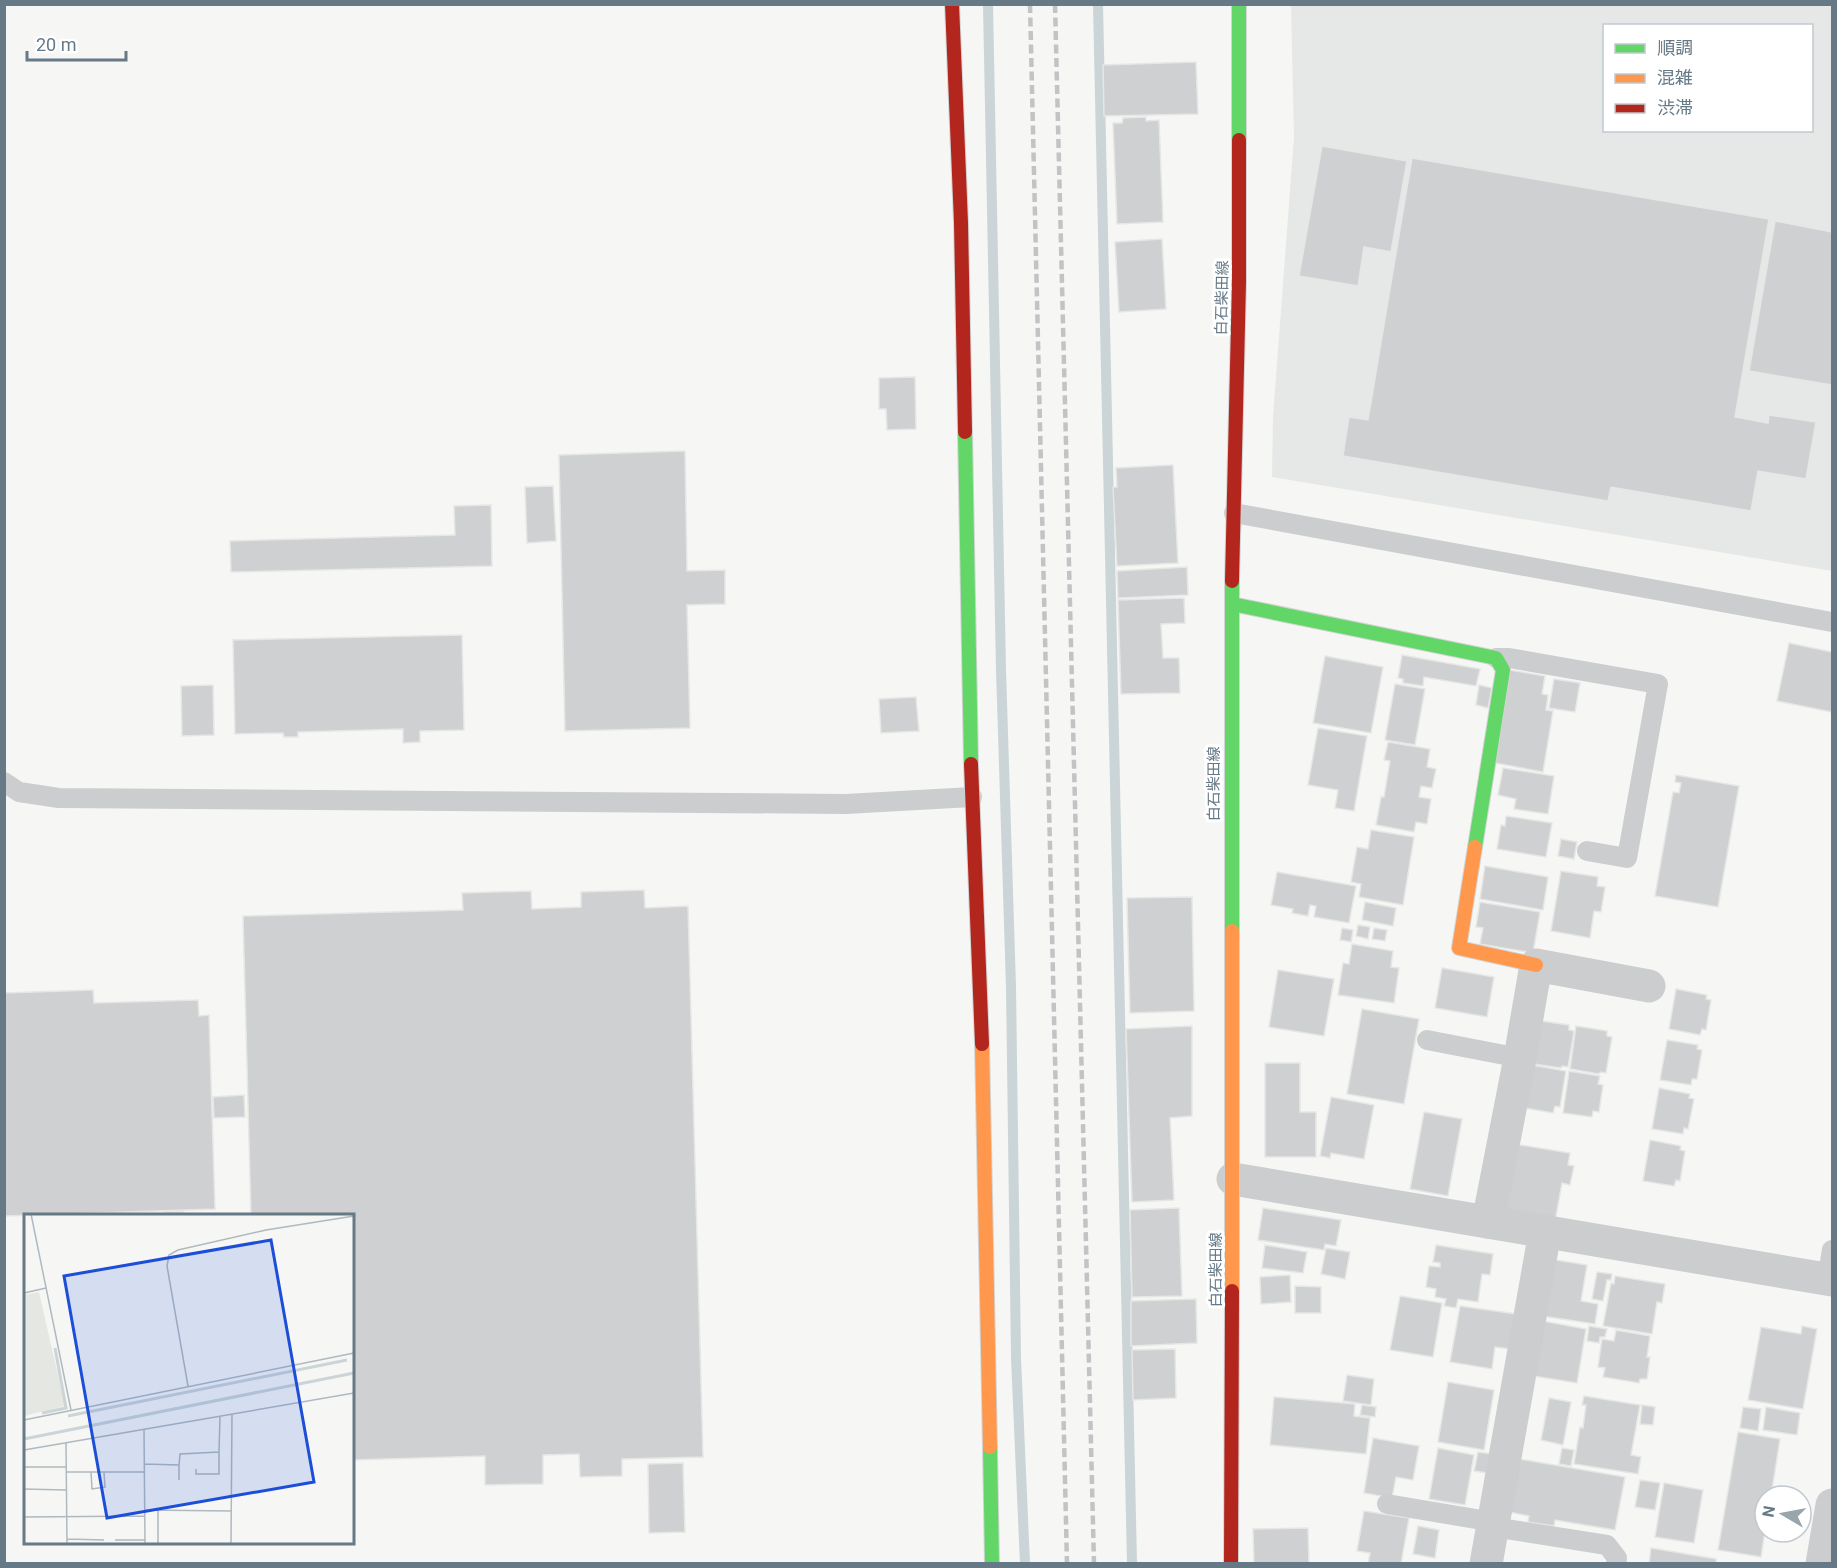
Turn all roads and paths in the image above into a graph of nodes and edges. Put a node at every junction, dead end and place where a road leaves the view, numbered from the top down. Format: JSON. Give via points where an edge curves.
{"nodes":[{"id":1,"x":952,"y":4,"type":"edge"},
{"id":2,"x":1239,"y":4,"type":"edge"},
{"id":3,"x":1234,"y":513,"type":"junction"},
{"id":4,"x":1232,"y":604,"type":"junction"},
{"id":5,"x":1833,"y":622,"type":"edge"},
{"id":6,"x":1496,"y":658,"type":"junction"},
{"id":7,"x":4,"y":782,"type":"edge"},
{"id":8,"x":972,"y":798,"type":"junction"},
{"id":9,"x":1587,"y":851,"type":"dead end"},
{"id":10,"x":1536,"y":965,"type":"junction"},
{"id":11,"x":1648,"y":986,"type":"dead end"},
{"id":12,"x":1427,"y":1040,"type":"dead end"},
{"id":13,"x":1520,"y":1058,"type":"junction"},
{"id":14,"x":1233,"y":1179,"type":"junction"},
{"id":15,"x":1488,"y":1222,"type":"junction"},
{"id":16,"x":1545,"y":1232,"type":"junction"},
{"id":17,"x":1831,"y":1270,"type":"edge"},
{"id":18,"x":1387,"y":1504,"type":"dead end"},
{"id":19,"x":1833,"y":1505,"type":"edge"},
{"id":20,"x":1494,"y":1524,"type":"junction"},
{"id":21,"x":992,"y":1563,"type":"edge"},
{"id":22,"x":1231,"y":1563,"type":"edge"},
{"id":23,"x":1486,"y":1563,"type":"edge"},
{"id":24,"x":1616,"y":1563,"type":"edge"},
{"id":25,"x":1822,"y":1563,"type":"edge"}],
"edges":[{"from":1,"to":8,"type":"street","via":[[962,223]]},
{"from":2,"to":3,"type":"street","name":"白石柴田線"},
{"from":3,"to":4,"type":"street","name":"白石柴田線"},
{"from":3,"to":5,"type":"lane"},
{"from":4,"to":6,"type":"street"},
{"from":4,"to":14,"type":"street","name":"白石柴田線"},
{"from":6,"to":9,"type":"lane","via":[[1658,684],[1627,858]]},
{"from":6,"to":10,"type":"street","via":[[1503,670],[1459,948]]},
{"from":7,"to":8,"type":"lane","via":[[19,792],[60,798],[846,804]]},
{"from":8,"to":21,"type":"street","via":[[985,1113]]},
{"from":10,"to":11,"type":"street"},
{"from":10,"to":13,"type":"street"},
{"from":12,"to":13,"type":"lane"},
{"from":13,"to":15,"type":"street"},
{"from":14,"to":15,"type":"street"},
{"from":14,"to":22,"type":"street","name":"白石柴田線"},
{"from":15,"to":16,"type":"street"},
{"from":16,"to":17,"type":"street"},
{"from":16,"to":20,"type":"street"},
{"from":18,"to":20,"type":"lane"},
{"from":19,"to":25,"type":"street"},
{"from":20,"to":23,"type":"street"},
{"from":20,"to":24,"type":"lane","via":[[1607,1545],[1617,1558]]}]}
